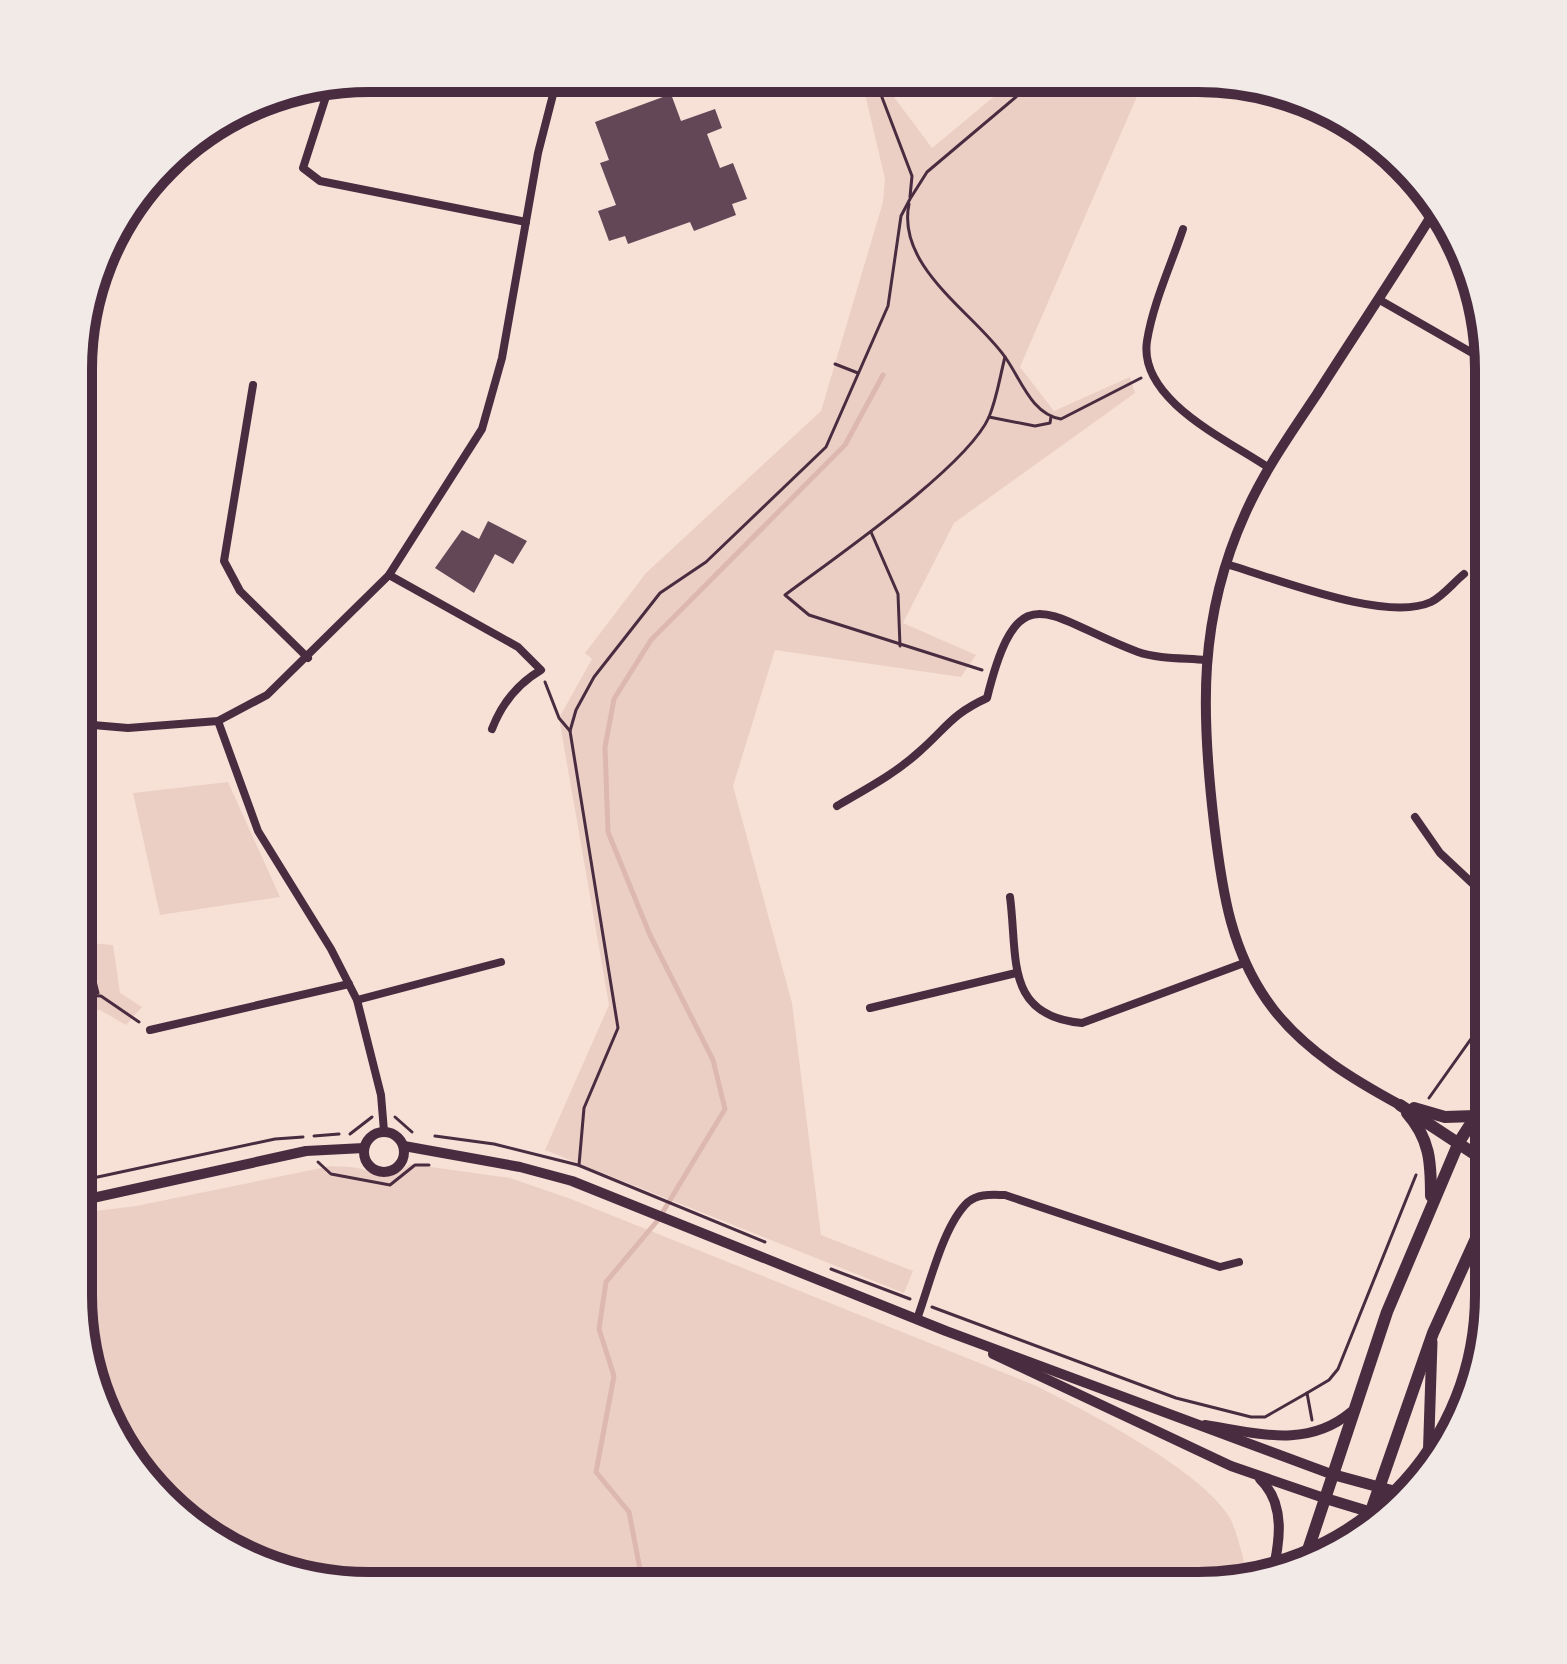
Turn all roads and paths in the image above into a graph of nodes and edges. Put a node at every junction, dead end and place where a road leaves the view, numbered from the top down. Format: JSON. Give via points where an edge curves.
{"nodes":[{"id":1,"x":554,"y":92,"type":"edge"},
{"id":2,"x":880,"y":92,"type":"edge"},
{"id":3,"x":1022,"y":92,"type":"edge"},
{"id":4,"x":326,"y":95,"type":"edge"},
{"id":5,"x":910,"y":199,"type":"junction"},
{"id":6,"x":1430,"y":218,"type":"edge"},
{"id":7,"x":526,"y":222,"type":"junction"},
{"id":8,"x":1183,"y":229,"type":"dead end"},
{"id":9,"x":1378,"y":299,"type":"junction"},
{"id":10,"x":1474,"y":354,"type":"edge"},
{"id":11,"x":1005,"y":357,"type":"junction"},
{"id":12,"x":835,"y":364,"type":"dead end"},
{"id":13,"x":858,"y":373,"type":"junction"},
{"id":14,"x":1150,"y":374,"type":"junction"},
{"id":15,"x":253,"y":385,"type":"dead end"},
{"id":16,"x":989,"y":417,"type":"junction"},
{"id":17,"x":1051,"y":417,"type":"junction"},
{"id":18,"x":1269,"y":468,"type":"junction"},
{"id":19,"x":871,"y":531,"type":"junction"},
{"id":20,"x":1226,"y":564,"type":"junction"},
{"id":21,"x":1464,"y":574,"type":"dead end"},
{"id":22,"x":389,"y":575,"type":"junction"},
{"id":23,"x":900,"y":646,"type":"junction"},
{"id":24,"x":308,"y":658,"type":"junction"},
{"id":25,"x":1206,"y":660,"type":"junction"},
{"id":26,"x":541,"y":670,"type":"junction"},
{"id":27,"x":993,"y":674,"type":"junction"},
{"id":28,"x":218,"y":721,"type":"junction"},
{"id":29,"x":92,"y":725,"type":"edge"},
{"id":30,"x":492,"y":729,"type":"dead end"},
{"id":31,"x":570,"y":731,"type":"junction"},
{"id":32,"x":837,"y":806,"type":"dead end"},
{"id":33,"x":1415,"y":817,"type":"dead end"},
{"id":34,"x":1474,"y":885,"type":"edge"},
{"id":35,"x":1010,"y":897,"type":"dead end"},
{"id":36,"x":501,"y":962,"type":"dead end"},
{"id":37,"x":1244,"y":963,"type":"junction"},
{"id":38,"x":93,"y":972,"type":"edge"},
{"id":39,"x":1016,"y":973,"type":"junction"},
{"id":40,"x":349,"y":984,"type":"junction"},
{"id":41,"x":93,"y":996,"type":"edge"},
{"id":42,"x":101,"y":996,"type":"junction"},
{"id":43,"x":357,"y":1000,"type":"junction"},
{"id":44,"x":870,"y":1008,"type":"dead end"},
{"id":45,"x":150,"y":1030,"type":"joint"},
{"id":46,"x":1474,"y":1035,"type":"edge"},
{"id":47,"x":1437,"y":1101,"type":"dead end"},
{"id":48,"x":1400,"y":1105,"type":"junction"},
{"id":49,"x":1474,"y":1116,"type":"edge"},
{"id":50,"x":1474,"y":1118,"type":"edge"},
{"id":51,"x":384,"y":1131,"type":"junction"},
{"id":52,"x":328,"y":1135,"type":"dead end"},
{"id":53,"x":435,"y":1136,"type":"dead end"},
{"id":54,"x":1459,"y":1142,"type":"junction"},
{"id":55,"x":404,"y":1146,"type":"junction"},
{"id":56,"x":364,"y":1148,"type":"junction"},
{"id":57,"x":446,"y":1154,"type":"junction"},
{"id":58,"x":1474,"y":1156,"type":"edge"},
{"id":59,"x":1420,"y":1167,"type":"dead end"},
{"id":60,"x":353,"y":1177,"type":"dead end"},
{"id":61,"x":93,"y":1178,"type":"edge"},
{"id":62,"x":572,"y":1181,"type":"junction"},
{"id":63,"x":643,"y":1191,"type":"dead end"},
{"id":64,"x":93,"y":1198,"type":"edge"},
{"id":65,"x":1431,"y":1203,"type":"junction"},
{"id":66,"x":696,"y":1214,"type":"dead end"},
{"id":67,"x":1474,"y":1243,"type":"edge"},
{"id":68,"x":1239,"y":1262,"type":"dead end"},
{"id":69,"x":917,"y":1319,"type":"junction"},
{"id":70,"x":946,"y":1331,"type":"junction"},
{"id":71,"x":1433,"y":1333,"type":"junction"},
{"id":72,"x":1307,"y":1393,"type":"junction"},
{"id":73,"x":1176,"y":1398,"type":"dead end"},
{"id":74,"x":1351,"y":1412,"type":"junction"},
{"id":75,"x":1183,"y":1421,"type":"junction"},
{"id":76,"x":1312,"y":1434,"type":"junction"},
{"id":77,"x":1429,"y":1448,"type":"edge"},
{"id":78,"x":1331,"y":1474,"type":"junction"},
{"id":79,"x":1259,"y":1477,"type":"junction"},
{"id":80,"x":1379,"y":1488,"type":"junction"},
{"id":81,"x":1393,"y":1491,"type":"edge"},
{"id":82,"x":1324,"y":1498,"type":"junction"},
{"id":83,"x":1376,"y":1507,"type":"edge"},
{"id":84,"x":1369,"y":1512,"type":"edge"},
{"id":85,"x":1308,"y":1548,"type":"edge"},
{"id":86,"x":1273,"y":1561,"type":"edge"}],
"edges":[{"from":1,"to":7,"type":"street"},
{"from":2,"to":5,"type":"path","via":[[912,176]]},
{"from":3,"to":5,"type":"path","via":[[927,172]]},
{"from":4,"to":7,"type":"street","via":[[303,168],[320,181]]},
{"from":5,"to":11,"type":"path","via":[[909,231],[929,271],[948,300]]},
{"from":5,"to":13,"type":"path","via":[[901,216],[888,306]]},
{"from":6,"to":9,"type":"street"},
{"from":7,"to":22,"type":"street","via":[[502,358],[482,429]]},
{"from":8,"to":14,"type":"street","via":[[1146,344]]},
{"from":9,"to":10,"type":"street"},
{"from":9,"to":18,"type":"street"},
{"from":11,"to":16,"type":"path"},
{"from":11,"to":17,"type":"path","via":[[1040,410]]},
{"from":12,"to":13,"type":"path"},
{"from":13,"to":31,"type":"path","via":[[826,447],[706,562],[660,593],[594,677]]},
{"from":14,"to":17,"type":"path","via":[[1061,419]]},
{"from":14,"to":18,"type":"street","via":[[1166,398]]},
{"from":15,"to":24,"type":"street","via":[[224,561],[240,591]]},
{"from":16,"to":17,"type":"path","via":[[1035,426],[1050,423]]},
{"from":16,"to":19,"type":"path","via":[[971,444]]},
{"from":18,"to":20,"type":"street"},
{"from":19,"to":23,"type":"path","via":[[898,594]]},
{"from":19,"to":23,"type":"path","via":[[785,595],[809,615]]},
{"from":20,"to":21,"type":"street","via":[[1377,608],[1410,608],[1432,601]]},
{"from":20,"to":25,"type":"street"},
{"from":22,"to":24,"type":"street"},
{"from":22,"to":26,"type":"street","via":[[518,647]]},
{"from":23,"to":27,"type":"path"},
{"from":24,"to":28,"type":"street","via":[[267,695]]},
{"from":25,"to":27,"type":"street","via":[[1141,653],[1039,613],[1012,627]]},
{"from":25,"to":37,"type":"street","via":[[1203,723],[1219,868]]},
{"from":26,"to":30,"type":"street","via":[[522,681]]},
{"from":26,"to":31,"type":"path","via":[[559,718]]},
{"from":27,"to":32,"type":"street","via":[[987,698],[959,711],[886,778]]},
{"from":28,"to":29,"type":"street","via":[[128,728]]},
{"from":28,"to":40,"type":"street","via":[[258,831]]},
{"from":31,"to":62,"type":"path","via":[[618,1028],[584,1108],[580,1162]]},
{"from":33,"to":34,"type":"street","via":[[1440,853]]},
{"from":35,"to":39,"type":"street"},
{"from":36,"to":43,"type":"street"},
{"from":37,"to":39,"type":"street","via":[[1082,1023],[1055,1021],[1030,998]]},
{"from":37,"to":48,"type":"street","via":[[1294,1032],[1344,1072]]},
{"from":38,"to":42,"type":"path"},
{"from":39,"to":44,"type":"street"},
{"from":40,"to":43,"type":"street"},
{"from":40,"to":45,"type":"street"},
{"from":41,"to":42,"type":"path"},
{"from":42,"to":45,"type":"path"},
{"from":43,"to":51,"type":"street","via":[[381,1095]]},
{"from":46,"to":47,"type":"path","via":[[1429,1098]]},
{"from":48,"to":49,"type":"main road","via":[[1445,1117]]},
{"from":48,"to":54,"type":"main road"},
{"from":48,"to":65,"type":"main road","via":[[1421,1128],[1428,1145]]},
{"from":50,"to":54,"type":"main road"},
{"from":51,"to":55,"type":"street"},
{"from":51,"to":56,"type":"street","via":[[369,1138]]},
{"from":52,"to":61,"type":"path","via":[[275,1139]]},
{"from":53,"to":57,"type":"path"},
{"from":54,"to":58,"type":"main road"},
{"from":54,"to":65,"type":"main road"},
{"from":55,"to":56,"type":"street","via":[[399,1165],[382,1172],[370,1166]]},
{"from":55,"to":57,"type":"street"},
{"from":56,"to":64,"type":"street","via":[[306,1151]]},
{"from":57,"to":60,"type":"path","via":[[434,1165],[415,1165],[390,1185]]},
{"from":57,"to":62,"type":"street"},
{"from":59,"to":72,"type":"path","via":[[1335,1375]]},
{"from":62,"to":69,"type":"street"},
{"from":63,"to":66,"type":"path"},
{"from":65,"to":74,"type":"main road"},
{"from":67,"to":71,"type":"main road"},
{"from":68,"to":69,"type":"street","via":[[1220,1267],[1005,1195],[983,1195],[969,1202],[950,1229]]},
{"from":69,"to":70,"type":"street"},
{"from":70,"to":75,"type":"street"},
{"from":70,"to":79,"type":"street"},
{"from":71,"to":77,"type":"main road"},
{"from":71,"to":80,"type":"main road"},
{"from":72,"to":73,"type":"path","via":[[1258,1418]]},
{"from":72,"to":76,"type":"path"},
{"from":74,"to":76,"type":"street"},
{"from":74,"to":78,"type":"main road"},
{"from":75,"to":76,"type":"street","via":[[1259,1433]]},
{"from":75,"to":78,"type":"street"},
{"from":78,"to":80,"type":"main road"},
{"from":78,"to":82,"type":"main road"},
{"from":79,"to":82,"type":"street"},
{"from":79,"to":86,"type":"street","via":[[1272,1491],[1278,1509]]},
{"from":80,"to":81,"type":"main road"},
{"from":80,"to":83,"type":"main road"},
{"from":82,"to":84,"type":"main road"},
{"from":82,"to":85,"type":"main road"}]}
